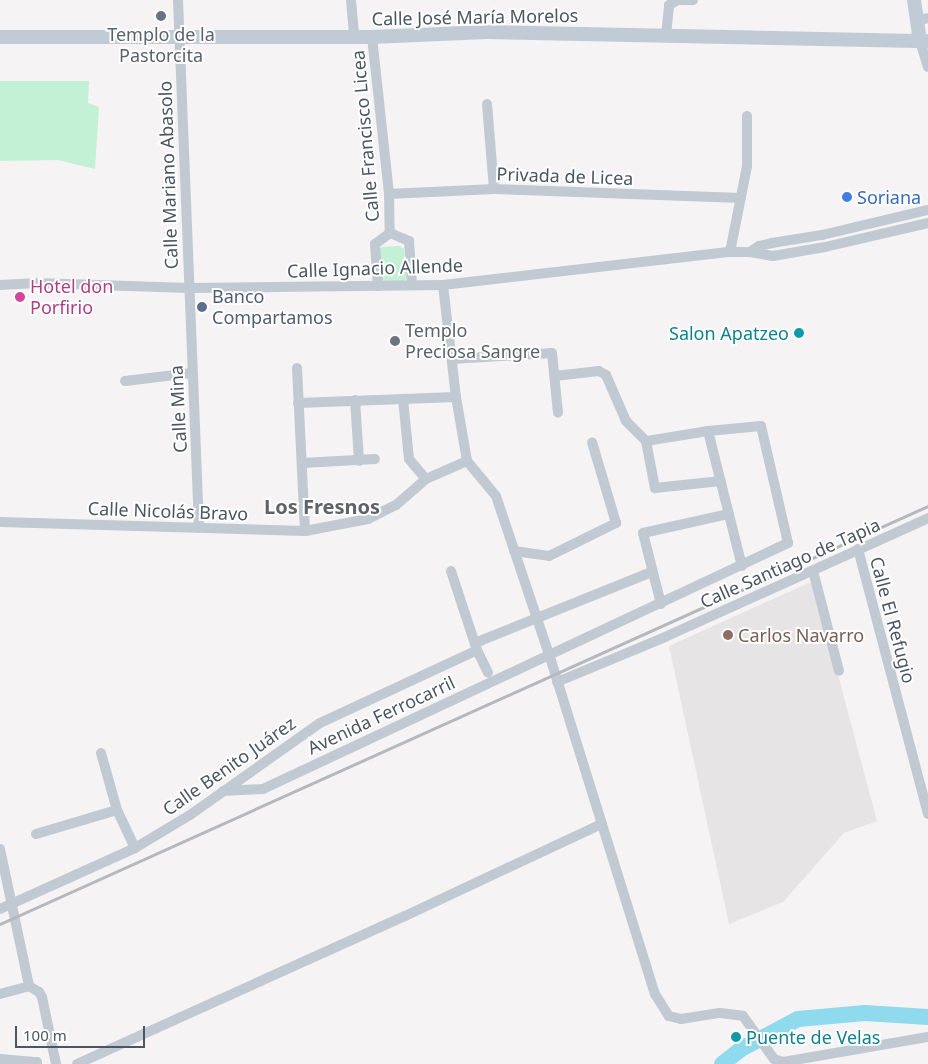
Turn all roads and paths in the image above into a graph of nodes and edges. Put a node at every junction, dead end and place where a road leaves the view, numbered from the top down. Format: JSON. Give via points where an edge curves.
{"nodes":[{"id":1,"x":178,"y":0,"type":"edge"},
{"id":2,"x":351,"y":0,"type":"edge"},
{"id":3,"x":693,"y":0,"type":"edge"},
{"id":4,"x":914,"y":0,"type":"edge"},
{"id":5,"x":922,"y":0,"type":"edge"},
{"id":6,"x":924,"y":20,"type":"edge"},
{"id":7,"x":666,"y":35,"type":"junction"},
{"id":8,"x":0,"y":37,"type":"edge"},
{"id":9,"x":180,"y":37,"type":"junction"},
{"id":10,"x":354,"y":37,"type":"junction"},
{"id":11,"x":372,"y":37,"type":"junction"},
{"id":12,"x":925,"y":44,"type":"edge"},
{"id":13,"x":928,"y":67,"type":"edge"},
{"id":14,"x":487,"y":104,"type":"dead end"},
{"id":15,"x":747,"y":116,"type":"dead end"},
{"id":16,"x":494,"y":189,"type":"junction"},
{"id":17,"x":388,"y":194,"type":"junction"},
{"id":18,"x":741,"y":198,"type":"junction"},
{"id":19,"x":928,"y":210,"type":"edge"},
{"id":20,"x":928,"y":223,"type":"edge"},
{"id":21,"x":390,"y":233,"type":"junction"},
{"id":22,"x":730,"y":252,"type":"junction"},
{"id":23,"x":750,"y":252,"type":"junction"},
{"id":24,"x":412,"y":284,"type":"junction"},
{"id":25,"x":0,"y":285,"type":"edge"},
{"id":26,"x":443,"y":285,"type":"junction"},
{"id":27,"x":378,"y":286,"type":"junction"},
{"id":28,"x":189,"y":288,"type":"junction"},
{"id":29,"x":452,"y":359,"type":"junction"},
{"id":30,"x":296,"y":368,"type":"dead end"},
{"id":31,"x":192,"y":373,"type":"junction"},
{"id":32,"x":554,"y":376,"type":"junction"},
{"id":33,"x":126,"y":382,"type":"dead end"},
{"id":34,"x":456,"y":396,"type":"junction"},
{"id":35,"x":402,"y":399,"type":"junction"},
{"id":36,"x":355,"y":400,"type":"junction"},
{"id":37,"x":298,"y":402,"type":"junction"},
{"id":38,"x":558,"y":413,"type":"dead end"},
{"id":39,"x":708,"y":431,"type":"junction"},
{"id":40,"x":646,"y":441,"type":"junction"},
{"id":41,"x":592,"y":442,"type":"dead end"},
{"id":42,"x":375,"y":460,"type":"dead end"},
{"id":43,"x":358,"y":461,"type":"junction"},
{"id":44,"x":467,"y":461,"type":"junction"},
{"id":45,"x":302,"y":463,"type":"junction"},
{"id":46,"x":426,"y":479,"type":"junction"},
{"id":47,"x":721,"y":481,"type":"junction"},
{"id":48,"x":729,"y":514,"type":"junction"},
{"id":49,"x":928,"y":518,"type":"edge"},
{"id":50,"x":0,"y":522,"type":"edge"},
{"id":51,"x":199,"y":528,"type":"junction"},
{"id":52,"x":305,"y":531,"type":"junction"},
{"id":53,"x":858,"y":549,"type":"junction"},
{"id":54,"x":514,"y":551,"type":"junction"},
{"id":55,"x":742,"y":566,"type":"junction"},
{"id":56,"x":813,"y":570,"type":"junction"},
{"id":57,"x":451,"y":571,"type":"dead end"},
{"id":58,"x":652,"y":572,"type":"junction"},
{"id":59,"x":661,"y":604,"type":"junction"},
{"id":60,"x":537,"y":618,"type":"junction"},
{"id":61,"x":476,"y":646,"type":"junction"},
{"id":62,"x":549,"y":654,"type":"junction"},
{"id":63,"x":839,"y":671,"type":"dead end"},
{"id":64,"x":488,"y":672,"type":"dead end"},
{"id":65,"x":557,"y":682,"type":"junction"},
{"id":66,"x":101,"y":753,"type":"dead end"},
{"id":67,"x":223,"y":791,"type":"junction"},
{"id":68,"x":117,"y":810,"type":"junction"},
{"id":69,"x":928,"y":814,"type":"edge"},
{"id":70,"x":602,"y":824,"type":"junction"},
{"id":71,"x":36,"y":834,"type":"dead end"},
{"id":72,"x":135,"y":848,"type":"junction"},
{"id":73,"x":0,"y":849,"type":"edge"},
{"id":74,"x":12,"y":903,"type":"junction"},
{"id":75,"x":0,"y":909,"type":"edge"},
{"id":76,"x":29,"y":986,"type":"junction"},
{"id":77,"x":0,"y":994,"type":"edge"},
{"id":78,"x":928,"y":1037,"type":"edge"},
{"id":79,"x":0,"y":1059,"type":"edge"},
{"id":80,"x":37,"y":1064,"type":"edge"},
{"id":81,"x":56,"y":1064,"type":"edge"},
{"id":82,"x":77,"y":1064,"type":"edge"}],
"edges":[{"from":1,"to":9,"type":"street","name":"Calle Mariano Abasolo"},
{"from":2,"to":10,"type":"street"},
{"from":3,"to":7,"type":"street","via":[[678,0],[669,5]]},
{"from":4,"to":6,"type":"street"},
{"from":5,"to":6,"type":"street"},
{"from":6,"to":12,"type":"street"},
{"from":7,"to":11,"type":"street","name":"Calle José María Morelos","via":[[487,32]]},
{"from":7,"to":12,"type":"street","name":"Calle José María Morelos"},
{"from":8,"to":9,"type":"street","name":"Calle José María Morelos"},
{"from":9,"to":10,"type":"street","name":"Calle José María Morelos"},
{"from":9,"to":28,"type":"street","name":"Calle Mariano Abasolo"},
{"from":10,"to":11,"type":"street","name":"Calle José María Morelos"},
{"from":11,"to":17,"type":"street","name":"Calle Francisco Licea"},
{"from":12,"to":13,"type":"street"},
{"from":14,"to":16,"type":"street"},
{"from":15,"to":18,"type":"street","via":[[747,166]]},
{"from":16,"to":17,"type":"street","name":"Privada de Licea"},
{"from":16,"to":18,"type":"street","name":"Privada de Licea"},
{"from":17,"to":21,"type":"street","name":"Calle Francisco Licea"},
{"from":18,"to":22,"type":"street"},
{"from":19,"to":23,"type":"street","name":"Calle Ignacio Allende","via":[[766,245]]},
{"from":20,"to":23,"type":"street","name":"Calle Ignacio Allende","via":[[782,254]]},
{"from":21,"to":24,"type":"street","name":"Calle Francisco Licea","via":[[409,241]]},
{"from":21,"to":27,"type":"street","name":"Calle Francisco Licea","via":[[375,244]]},
{"from":22,"to":23,"type":"street","name":"Calle Ignacio Allende"},
{"from":22,"to":26,"type":"street","name":"Calle Ignacio Allende"},
{"from":24,"to":26,"type":"street","name":"Calle Ignacio Allende"},
{"from":24,"to":27,"type":"street","name":"Calle Ignacio Allende"},
{"from":25,"to":28,"type":"street","name":"Calle Ignacio Allende","via":[[37,283]]},
{"from":26,"to":29,"type":"street"},
{"from":27,"to":28,"type":"street","name":"Calle Ignacio Allende"},
{"from":28,"to":31,"type":"street","name":"Calle Mina"},
{"from":29,"to":32,"type":"street","via":[[552,353]]},
{"from":29,"to":34,"type":"street"},
{"from":30,"to":37,"type":"street"},
{"from":31,"to":33,"type":"street"},
{"from":31,"to":51,"type":"street","name":"Calle Mina"},
{"from":32,"to":38,"type":"street"},
{"from":32,"to":40,"type":"street","via":[[599,371],[606,375],[626,421]]},
{"from":34,"to":35,"type":"street"},
{"from":34,"to":44,"type":"street"},
{"from":35,"to":36,"type":"street"},
{"from":35,"to":46,"type":"street","via":[[409,459]]},
{"from":36,"to":37,"type":"street"},
{"from":36,"to":43,"type":"street"},
{"from":37,"to":45,"type":"street"},
{"from":39,"to":40,"type":"street"},
{"from":39,"to":47,"type":"street"},
{"from":39,"to":55,"type":"street","name":"Avenida Ferrocarril","via":[[761,426],[788,543]]},
{"from":40,"to":47,"type":"street","via":[[655,488]]},
{"from":41,"to":54,"type":"street","via":[[616,524],[549,556]]},
{"from":42,"to":43,"type":"street"},
{"from":43,"to":45,"type":"street"},
{"from":44,"to":46,"type":"street","name":"Calle Nicolás Bravo"},
{"from":44,"to":54,"type":"street","via":[[496,496]]},
{"from":45,"to":52,"type":"street"},
{"from":46,"to":52,"type":"street","name":"Calle Nicolás Bravo","via":[[396,505],[368,519]]},
{"from":47,"to":48,"type":"street"},
{"from":48,"to":55,"type":"street"},
{"from":48,"to":58,"type":"street","via":[[643,533]]},
{"from":49,"to":53,"type":"street","name":"Calle Santiago de Tapia"},
{"from":50,"to":51,"type":"street","name":"Calle Nicolás Bravo"},
{"from":51,"to":52,"type":"street","name":"Calle Nicolás Bravo"},
{"from":53,"to":56,"type":"street","name":"Calle Santiago de Tapia"},
{"from":53,"to":69,"type":"street","name":"Calle El Refugio"},
{"from":54,"to":60,"type":"street"},
{"from":55,"to":59,"type":"street","name":"Avenida Ferrocarril"},
{"from":56,"to":63,"type":"street"},
{"from":56,"to":65,"type":"street","name":"Calle Santiago de Tapia"},
{"from":57,"to":61,"type":"street"},
{"from":58,"to":59,"type":"street"},
{"from":58,"to":60,"type":"street","name":"Calle Benito Juárez"},
{"from":59,"to":62,"type":"street","name":"Avenida Ferrocarril"},
{"from":60,"to":61,"type":"street","name":"Calle Benito Juárez"},
{"from":60,"to":62,"type":"street"},
{"from":61,"to":64,"type":"street"},
{"from":61,"to":67,"type":"street","name":"Calle Benito Juárez","via":[[320,723]]},
{"from":62,"to":65,"type":"street"},
{"from":62,"to":67,"type":"street","name":"Avenida Ferrocarril","via":[[263,789]]},
{"from":65,"to":70,"type":"street"},
{"from":66,"to":68,"type":"street"},
{"from":67,"to":72,"type":"street","name":"Calle Benito Juárez"},
{"from":68,"to":71,"type":"street"},
{"from":68,"to":72,"type":"street"},
{"from":70,"to":78,"type":"street","via":[[655,994],[669,1016],[681,1019],[720,1013],[743,1016],[774,1058],[783,1062]]},
{"from":70,"to":82,"type":"street"},
{"from":72,"to":74,"type":"street","name":"Calle Benito Juárez"},
{"from":73,"to":74,"type":"street"},
{"from":74,"to":75,"type":"street","name":"Calle Benito Juárez"},
{"from":74,"to":76,"type":"street"},
{"from":76,"to":77,"type":"street"},
{"from":76,"to":81,"type":"street","via":[[40,992],[42,997]]},
{"from":79,"to":80,"type":"street"}]}
